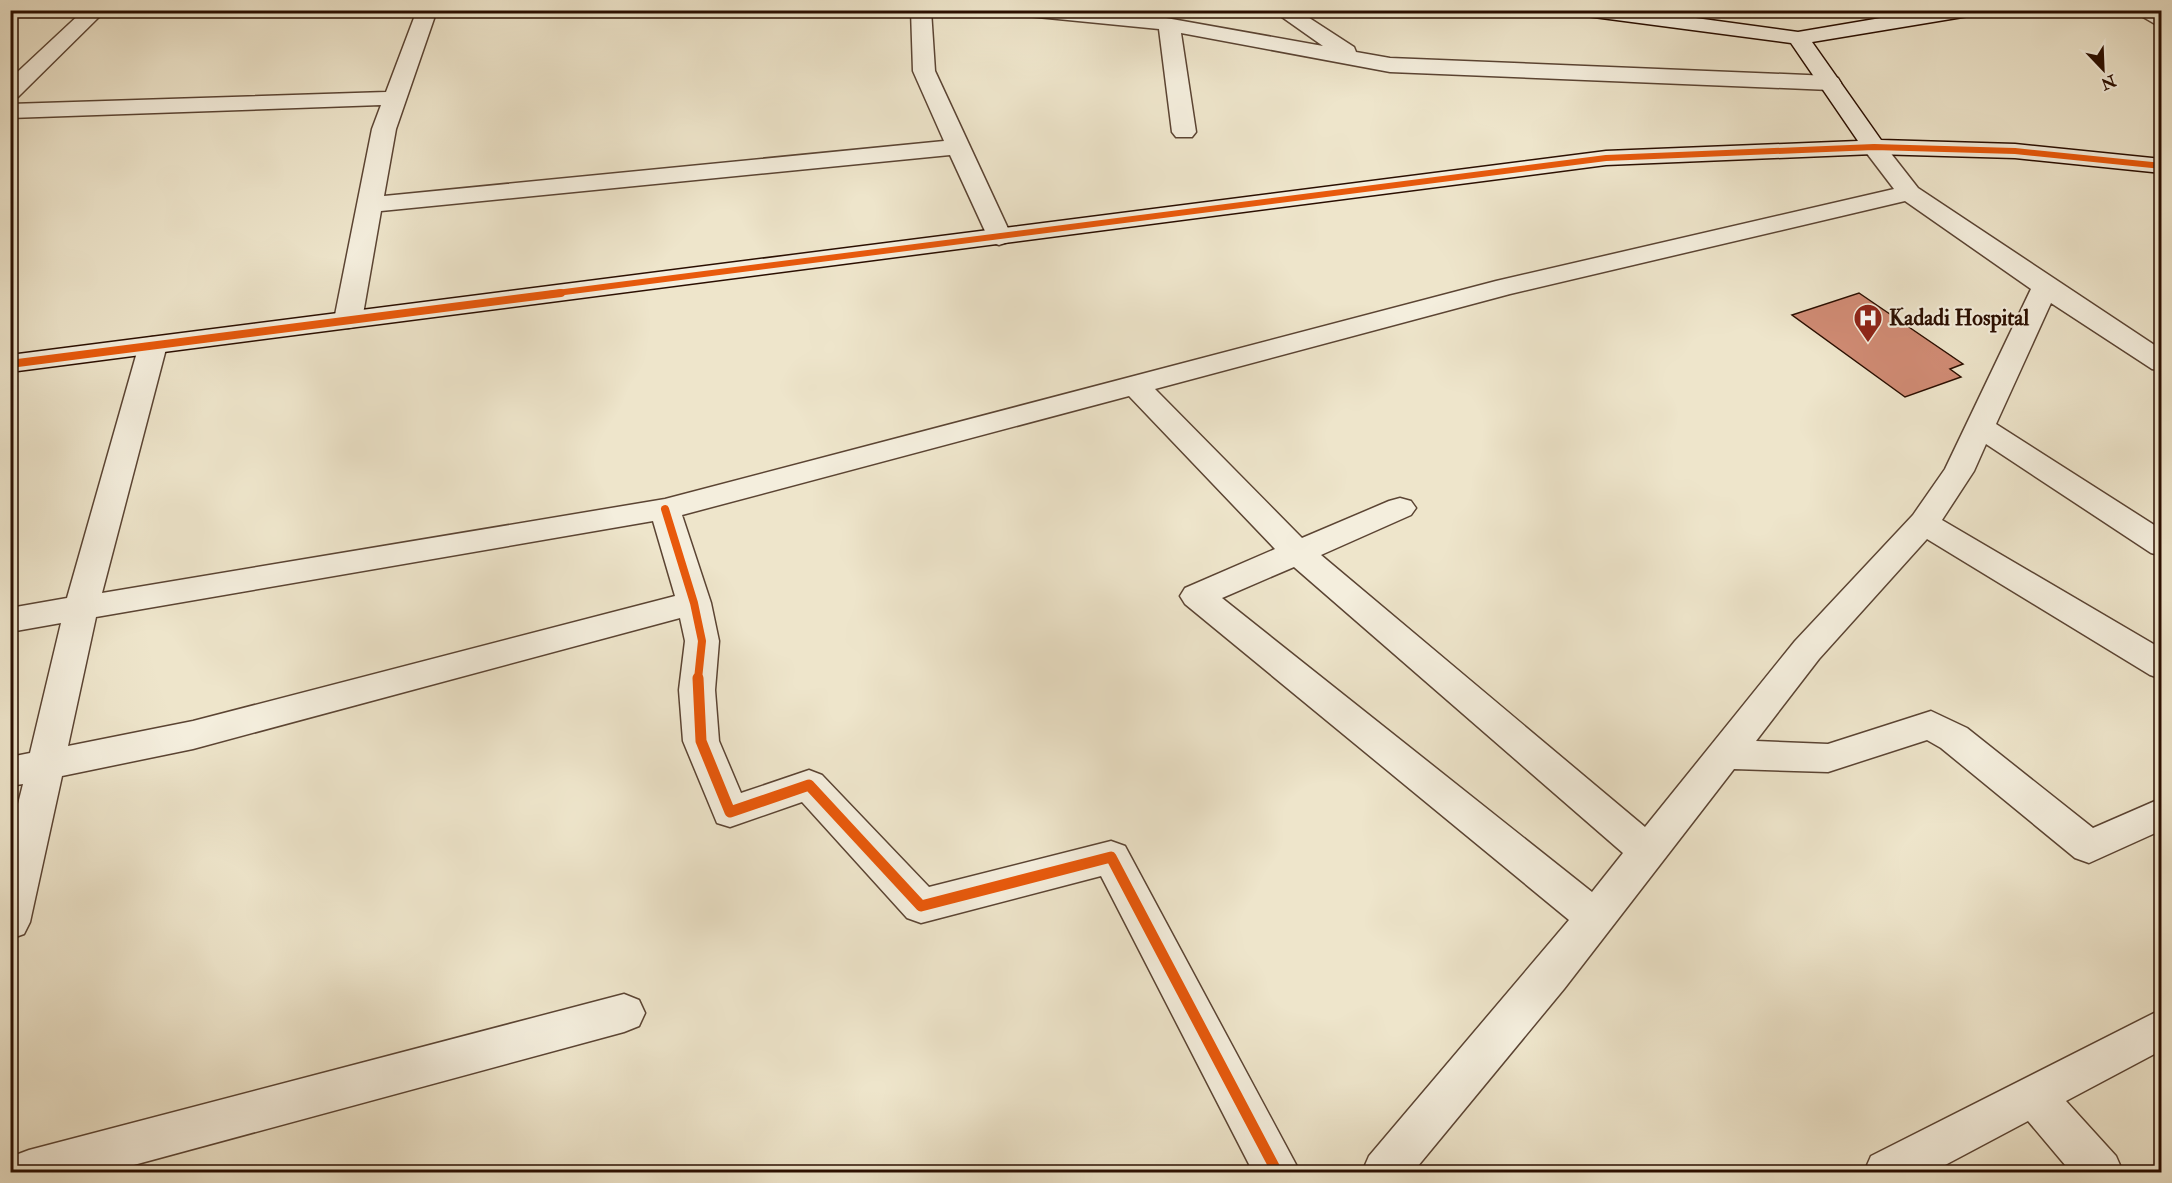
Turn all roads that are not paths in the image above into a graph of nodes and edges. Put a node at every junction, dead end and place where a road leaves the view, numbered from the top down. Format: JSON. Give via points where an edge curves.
{"nodes":[{"id":1,"x":96,"y":10,"type":"edge"},
{"id":2,"x":427,"y":10,"type":"edge"},
{"id":3,"x":921,"y":10,"type":"edge"},
{"id":4,"x":1027,"y":10,"type":"edge"},
{"id":5,"x":1282,"y":10,"type":"edge"},
{"id":6,"x":1586,"y":10,"type":"edge"},
{"id":7,"x":1969,"y":10,"type":"edge"},
{"id":8,"x":2141,"y":10,"type":"edge"},
{"id":9,"x":2162,"y":21,"type":"edge"},
{"id":10,"x":1169,"y":24,"type":"junction"},
{"id":11,"x":1798,"y":38,"type":"junction"},
{"id":12,"x":1358,"y":59,"type":"junction"},
{"id":13,"x":1830,"y":83,"type":"junction"},
{"id":14,"x":10,"y":93,"type":"edge"},
{"id":15,"x":395,"y":98,"type":"junction"},
{"id":16,"x":10,"y":111,"type":"edge"},
{"id":17,"x":1184,"y":132,"type":"dead end"},
{"id":18,"x":958,"y":147,"type":"junction"},
{"id":19,"x":1874,"y":147,"type":"junction"},
{"id":20,"x":2127,"y":163,"type":"junction"},
{"id":21,"x":2162,"y":166,"type":"edge"},
{"id":22,"x":2162,"y":183,"type":"edge"},
{"id":23,"x":1910,"y":193,"type":"junction"},
{"id":24,"x":370,"y":205,"type":"junction"},
{"id":25,"x":999,"y":237,"type":"junction"},
{"id":26,"x":2045,"y":287,"type":"junction"},
{"id":27,"x":348,"y":320,"type":"junction"},
{"id":28,"x":153,"y":345,"type":"junction"},
{"id":29,"x":2162,"y":363,"type":"edge"},
{"id":30,"x":10,"y":364,"type":"edge"},
{"id":31,"x":1135,"y":385,"type":"junction"},
{"id":32,"x":1979,"y":426,"type":"junction"},
{"id":33,"x":1400,"y":508,"type":"dead end"},
{"id":34,"x":665,"y":509,"type":"junction"},
{"id":35,"x":1924,"y":523,"type":"junction"},
{"id":36,"x":2162,"y":544,"type":"edge"},
{"id":37,"x":1298,"y":553,"type":"junction"},
{"id":38,"x":694,"y":603,"type":"junction"},
{"id":39,"x":81,"y":609,"type":"junction"},
{"id":40,"x":10,"y":620,"type":"edge"},
{"id":41,"x":2162,"y":666,"type":"edge"},
{"id":42,"x":1725,"y":754,"type":"junction"},
{"id":43,"x":46,"y":765,"type":"junction"},
{"id":44,"x":10,"y":772,"type":"edge"},
{"id":45,"x":2162,"y":813,"type":"edge"},
{"id":46,"x":1647,"y":851,"type":"junction"},
{"id":47,"x":1595,"y":917,"type":"junction"},
{"id":48,"x":10,"y":922,"type":"edge"},
{"id":49,"x":624,"y":1013,"type":"dead end"},
{"id":50,"x":2162,"y":1028,"type":"edge"},
{"id":51,"x":2034,"y":1095,"type":"junction"},
{"id":52,"x":29,"y":1173,"type":"edge"},
{"id":53,"x":1277,"y":1173,"type":"edge"},
{"id":54,"x":1385,"y":1173,"type":"edge"},
{"id":55,"x":1887,"y":1173,"type":"edge"},
{"id":56,"x":2100,"y":1173,"type":"edge"}],
"edges":[{"from":1,"to":14,"type":"street"},
{"from":2,"to":15,"type":"street"},
{"from":3,"to":18,"type":"street","via":[[924,71]]},
{"from":4,"to":10,"type":"street"},
{"from":5,"to":12,"type":"street"},
{"from":6,"to":11,"type":"street"},
{"from":7,"to":11,"type":"street"},
{"from":8,"to":9,"type":"street"},
{"from":10,"to":12,"type":"street"},
{"from":10,"to":17,"type":"street"},
{"from":11,"to":13,"type":"street"},
{"from":12,"to":13,"type":"street","via":[[1389,65]]},
{"from":13,"to":19,"type":"street"},
{"from":15,"to":16,"type":"street"},
{"from":15,"to":24,"type":"street","via":[[384,129]]},
{"from":18,"to":24,"type":"street"},
{"from":18,"to":25,"type":"street"},
{"from":19,"to":20,"type":"street","via":[[2015,151]]},
{"from":19,"to":23,"type":"street"},
{"from":19,"to":25,"type":"street","via":[[1606,158]]},
{"from":20,"to":21,"type":"street"},
{"from":20,"to":22,"type":"street"},
{"from":23,"to":26,"type":"street"},
{"from":23,"to":31,"type":"street","via":[[1505,287]]},
{"from":24,"to":27,"type":"street"},
{"from":25,"to":27,"type":"street"},
{"from":26,"to":29,"type":"street"},
{"from":26,"to":32,"type":"street"},
{"from":27,"to":28,"type":"street"},
{"from":28,"to":30,"type":"street"},
{"from":28,"to":39,"type":"street"},
{"from":31,"to":34,"type":"street"},
{"from":31,"to":37,"type":"street"},
{"from":32,"to":35,"type":"street","via":[[1959,471]]},
{"from":32,"to":36,"type":"street"},
{"from":33,"to":37,"type":"street"},
{"from":34,"to":38,"type":"street"},
{"from":34,"to":39,"type":"street"},
{"from":35,"to":41,"type":"street"},
{"from":35,"to":42,"type":"street","via":[[1807,650]]},
{"from":37,"to":46,"type":"street"},
{"from":37,"to":47,"type":"street","via":[[1197,596]]},
{"from":38,"to":43,"type":"street","via":[[193,735]]},
{"from":38,"to":53,"type":"street","via":[[702,640],[697,690],[701,741],[730,812],[809,785],[921,906],[1111,858]]},
{"from":39,"to":40,"type":"street"},
{"from":39,"to":43,"type":"street"},
{"from":42,"to":45,"type":"street","via":[[1828,758],[1931,724],[1954,738],[2089,847]]},
{"from":42,"to":46,"type":"street"},
{"from":43,"to":44,"type":"street"},
{"from":43,"to":48,"type":"street"},
{"from":46,"to":47,"type":"street"},
{"from":47,"to":54,"type":"street"},
{"from":49,"to":52,"type":"street"},
{"from":50,"to":51,"type":"street"},
{"from":51,"to":55,"type":"street"},
{"from":51,"to":56,"type":"street"}]}
